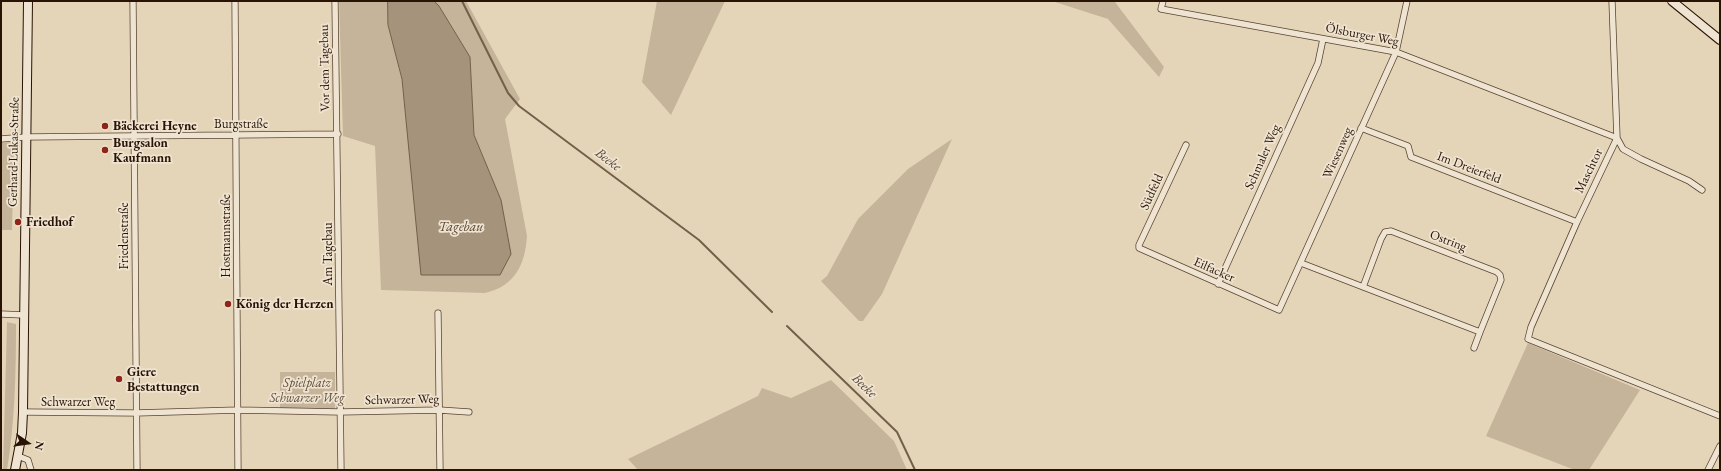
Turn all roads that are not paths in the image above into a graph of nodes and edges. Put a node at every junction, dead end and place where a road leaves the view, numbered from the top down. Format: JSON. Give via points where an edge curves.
{"nodes":[{"id":1,"x":28,"y":1,"type":"edge"},
{"id":2,"x":133,"y":1,"type":"edge"},
{"id":3,"x":235,"y":1,"type":"edge"},
{"id":4,"x":335,"y":1,"type":"edge"},
{"id":5,"x":1163,"y":1,"type":"edge"},
{"id":6,"x":1407,"y":1,"type":"edge"},
{"id":7,"x":1612,"y":1,"type":"edge"},
{"id":8,"x":1672,"y":1,"type":"edge"},
{"id":9,"x":1323,"y":39,"type":"junction"},
{"id":10,"x":1720,"y":40,"type":"edge"},
{"id":11,"x":1396,"y":52,"type":"junction"},
{"id":12,"x":1361,"y":128,"type":"junction"},
{"id":13,"x":338,"y":134,"type":"junction"},
{"id":14,"x":134,"y":135,"type":"junction"},
{"id":15,"x":236,"y":135,"type":"junction"},
{"id":16,"x":26,"y":137,"type":"junction"},
{"id":17,"x":1,"y":138,"type":"edge"},
{"id":18,"x":1617,"y":138,"type":"junction"},
{"id":19,"x":1186,"y":145,"type":"dead end"},
{"id":20,"x":1702,"y":190,"type":"dead end"},
{"id":21,"x":1577,"y":222,"type":"junction"},
{"id":22,"x":1139,"y":248,"type":"joint"},
{"id":23,"x":1301,"y":263,"type":"junction"},
{"id":24,"x":1218,"y":284,"type":"junction"},
{"id":25,"x":1363,"y":287,"type":"junction"},
{"id":26,"x":1279,"y":310,"type":"joint"},
{"id":27,"x":438,"y":313,"type":"dead end"},
{"id":28,"x":1,"y":314,"type":"edge"},
{"id":29,"x":24,"y":315,"type":"junction"},
{"id":30,"x":1480,"y":332,"type":"junction"},
{"id":31,"x":1474,"y":348,"type":"dead end"},
{"id":32,"x":238,"y":410,"type":"junction"},
{"id":33,"x":439,"y":410,"type":"junction"},
{"id":34,"x":23,"y":412,"type":"junction"},
{"id":35,"x":340,"y":412,"type":"junction"},
{"id":36,"x":469,"y":412,"type":"dead end"},
{"id":37,"x":136,"y":413,"type":"junction"},
{"id":38,"x":1720,"y":416,"type":"edge"},
{"id":39,"x":1720,"y":446,"type":"edge"},
{"id":40,"x":18,"y":456,"type":"junction"},
{"id":41,"x":15,"y":470,"type":"edge"},
{"id":42,"x":31,"y":470,"type":"edge"},
{"id":43,"x":137,"y":470,"type":"edge"},
{"id":44,"x":238,"y":470,"type":"edge"},
{"id":45,"x":341,"y":470,"type":"edge"},
{"id":46,"x":440,"y":470,"type":"edge"},
{"id":47,"x":1708,"y":470,"type":"edge"}],
"edges":[{"from":1,"to":16,"type":"street","name":"Gerhard-Lukas-Straße"},
{"from":2,"to":14,"type":"street","name":"Friedenstraße"},
{"from":3,"to":15,"type":"street","name":"Hostmannstraße"},
{"from":4,"to":13,"type":"street","name":"Vor dem Tagebau"},
{"from":5,"to":9,"type":"street","name":"Ölsburger Weg","via":[[1161,9]]},
{"from":6,"to":11,"type":"street","name":"Wiesenweg"},
{"from":7,"to":18,"type":"street","name":"Maschtor"},
{"from":8,"to":10,"type":"street"},
{"from":9,"to":11,"type":"street","name":"Ölsburger Weg"},
{"from":9,"to":24,"type":"street","name":"Schmaler Weg","via":[[1318,63]]},
{"from":11,"to":12,"type":"street","name":"Wiesenweg"},
{"from":11,"to":18,"type":"street","name":"Ölsburger Weg"},
{"from":12,"to":21,"type":"street","name":"Im Dreierfeld","via":[[1408,146],[1410,157]]},
{"from":12,"to":23,"type":"street","name":"Wiesenweg"},
{"from":13,"to":15,"type":"street","name":"Burgstraße"},
{"from":13,"to":35,"type":"street","name":"Am Tagebau"},
{"from":14,"to":15,"type":"street","name":"Burgstraße"},
{"from":14,"to":16,"type":"street","name":"Burgstraße"},
{"from":14,"to":37,"type":"street","name":"Friedenstraße"},
{"from":15,"to":32,"type":"street","name":"Hostmannstraße"},
{"from":16,"to":17,"type":"street","name":"Burgstraße"},
{"from":16,"to":29,"type":"street","name":"Gerhard-Lukas-Straße"},
{"from":18,"to":20,"type":"street","via":[[1623,149]]},
{"from":18,"to":21,"type":"street","name":"Maschtor"},
{"from":19,"to":22,"type":"street","name":"Südfeld"},
{"from":21,"to":38,"type":"street","name":"Maschtor","via":[[1528,339]]},
{"from":22,"to":24,"type":"street","name":"Eilfacker"},
{"from":23,"to":25,"type":"street"},
{"from":23,"to":26,"type":"street","name":"Wiesenweg"},
{"from":24,"to":26,"type":"street","name":"Eilfacker"},
{"from":25,"to":30,"type":"street"},
{"from":25,"to":30,"type":"street","name":"Ostring","via":[[1381,239],[1385,232],[1391,231],[1500,275],[1501,280]]},
{"from":27,"to":33,"type":"street"},
{"from":28,"to":29,"type":"street"},
{"from":29,"to":34,"type":"street","name":"Gerhard-Lukas-Straße"},
{"from":30,"to":31,"type":"street","name":"Ostring"},
{"from":32,"to":35,"type":"street","name":"Schwarzer Weg"},
{"from":32,"to":37,"type":"street","name":"Schwarzer Weg"},
{"from":32,"to":44,"type":"street","name":"Hostmannstraße"},
{"from":33,"to":35,"type":"street","name":"Schwarzer Weg"},
{"from":33,"to":36,"type":"street","name":"Schwarzer Weg"},
{"from":33,"to":46,"type":"street"},
{"from":34,"to":37,"type":"street","name":"Schwarzer Weg"},
{"from":34,"to":40,"type":"street","name":"Gerhard-Lukas-Straße"},
{"from":35,"to":45,"type":"street","name":"Am Tagebau"},
{"from":37,"to":43,"type":"street","name":"Friedenstraße"},
{"from":39,"to":47,"type":"street"},
{"from":40,"to":41,"type":"street","name":"Gerhard-Lukas-Straße"},
{"from":40,"to":42,"type":"street","via":[[28,460]]}]}
